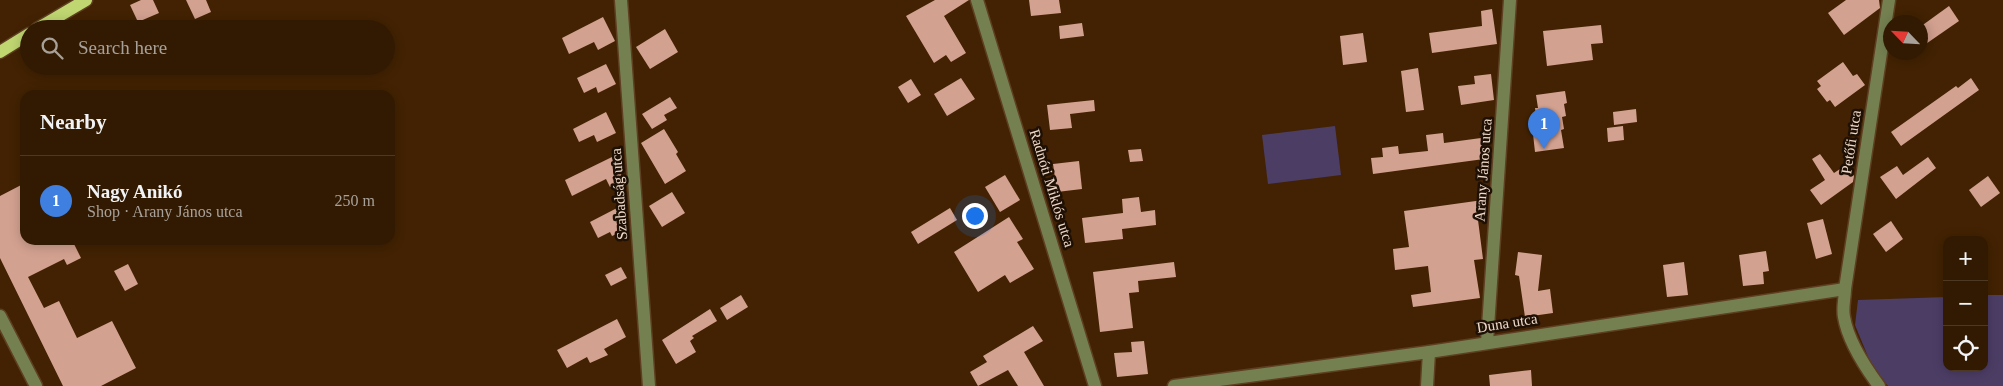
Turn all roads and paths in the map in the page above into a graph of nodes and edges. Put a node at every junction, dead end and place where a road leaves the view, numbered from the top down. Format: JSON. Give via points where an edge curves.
{"nodes":[{"id":1,"x":86,"y":0,"type":"edge"},
{"id":2,"x":621,"y":0,"type":"edge"},
{"id":3,"x":977,"y":0,"type":"edge"},
{"id":4,"x":1510,"y":0,"type":"edge"},
{"id":5,"x":1889,"y":0,"type":"edge"},
{"id":6,"x":52,"y":20,"type":"edge"},
{"id":7,"x":20,"y":40,"type":"edge"},
{"id":8,"x":0,"y":52,"type":"edge"},
{"id":9,"x":1845,"y":290,"type":"junction"},
{"id":10,"x":0,"y":316,"type":"edge"},
{"id":11,"x":1487,"y":342,"type":"junction"},
{"id":12,"x":1429,"y":352,"type":"junction"},
{"id":13,"x":36,"y":386,"type":"edge"},
{"id":14,"x":649,"y":386,"type":"edge"},
{"id":15,"x":1095,"y":386,"type":"edge"},
{"id":16,"x":1174,"y":386,"type":"edge"},
{"id":17,"x":1427,"y":386,"type":"edge"},
{"id":18,"x":1879,"y":386,"type":"edge"}],
"edges":[{"from":1,"to":6,"type":"main road"},
{"from":2,"to":14,"type":"street","name":"Szabadság utca"},
{"from":3,"to":15,"type":"street","name":"Radnóti Miklós utca"},
{"from":4,"to":11,"type":"street","name":"Arany János utca"},
{"from":5,"to":9,"type":"street","name":"Petőfi utca"},
{"from":7,"to":8,"type":"main road"},
{"from":9,"to":11,"type":"street","name":"Duna utca"},
{"from":9,"to":18,"type":"street","name":"Petőfi utca","via":[[1844,316],[1851,337]]},
{"from":10,"to":13,"type":"street"},
{"from":11,"to":12,"type":"street","name":"Duna utca"},
{"from":12,"to":16,"type":"street","name":"Duna utca"},
{"from":12,"to":17,"type":"street"}]}
